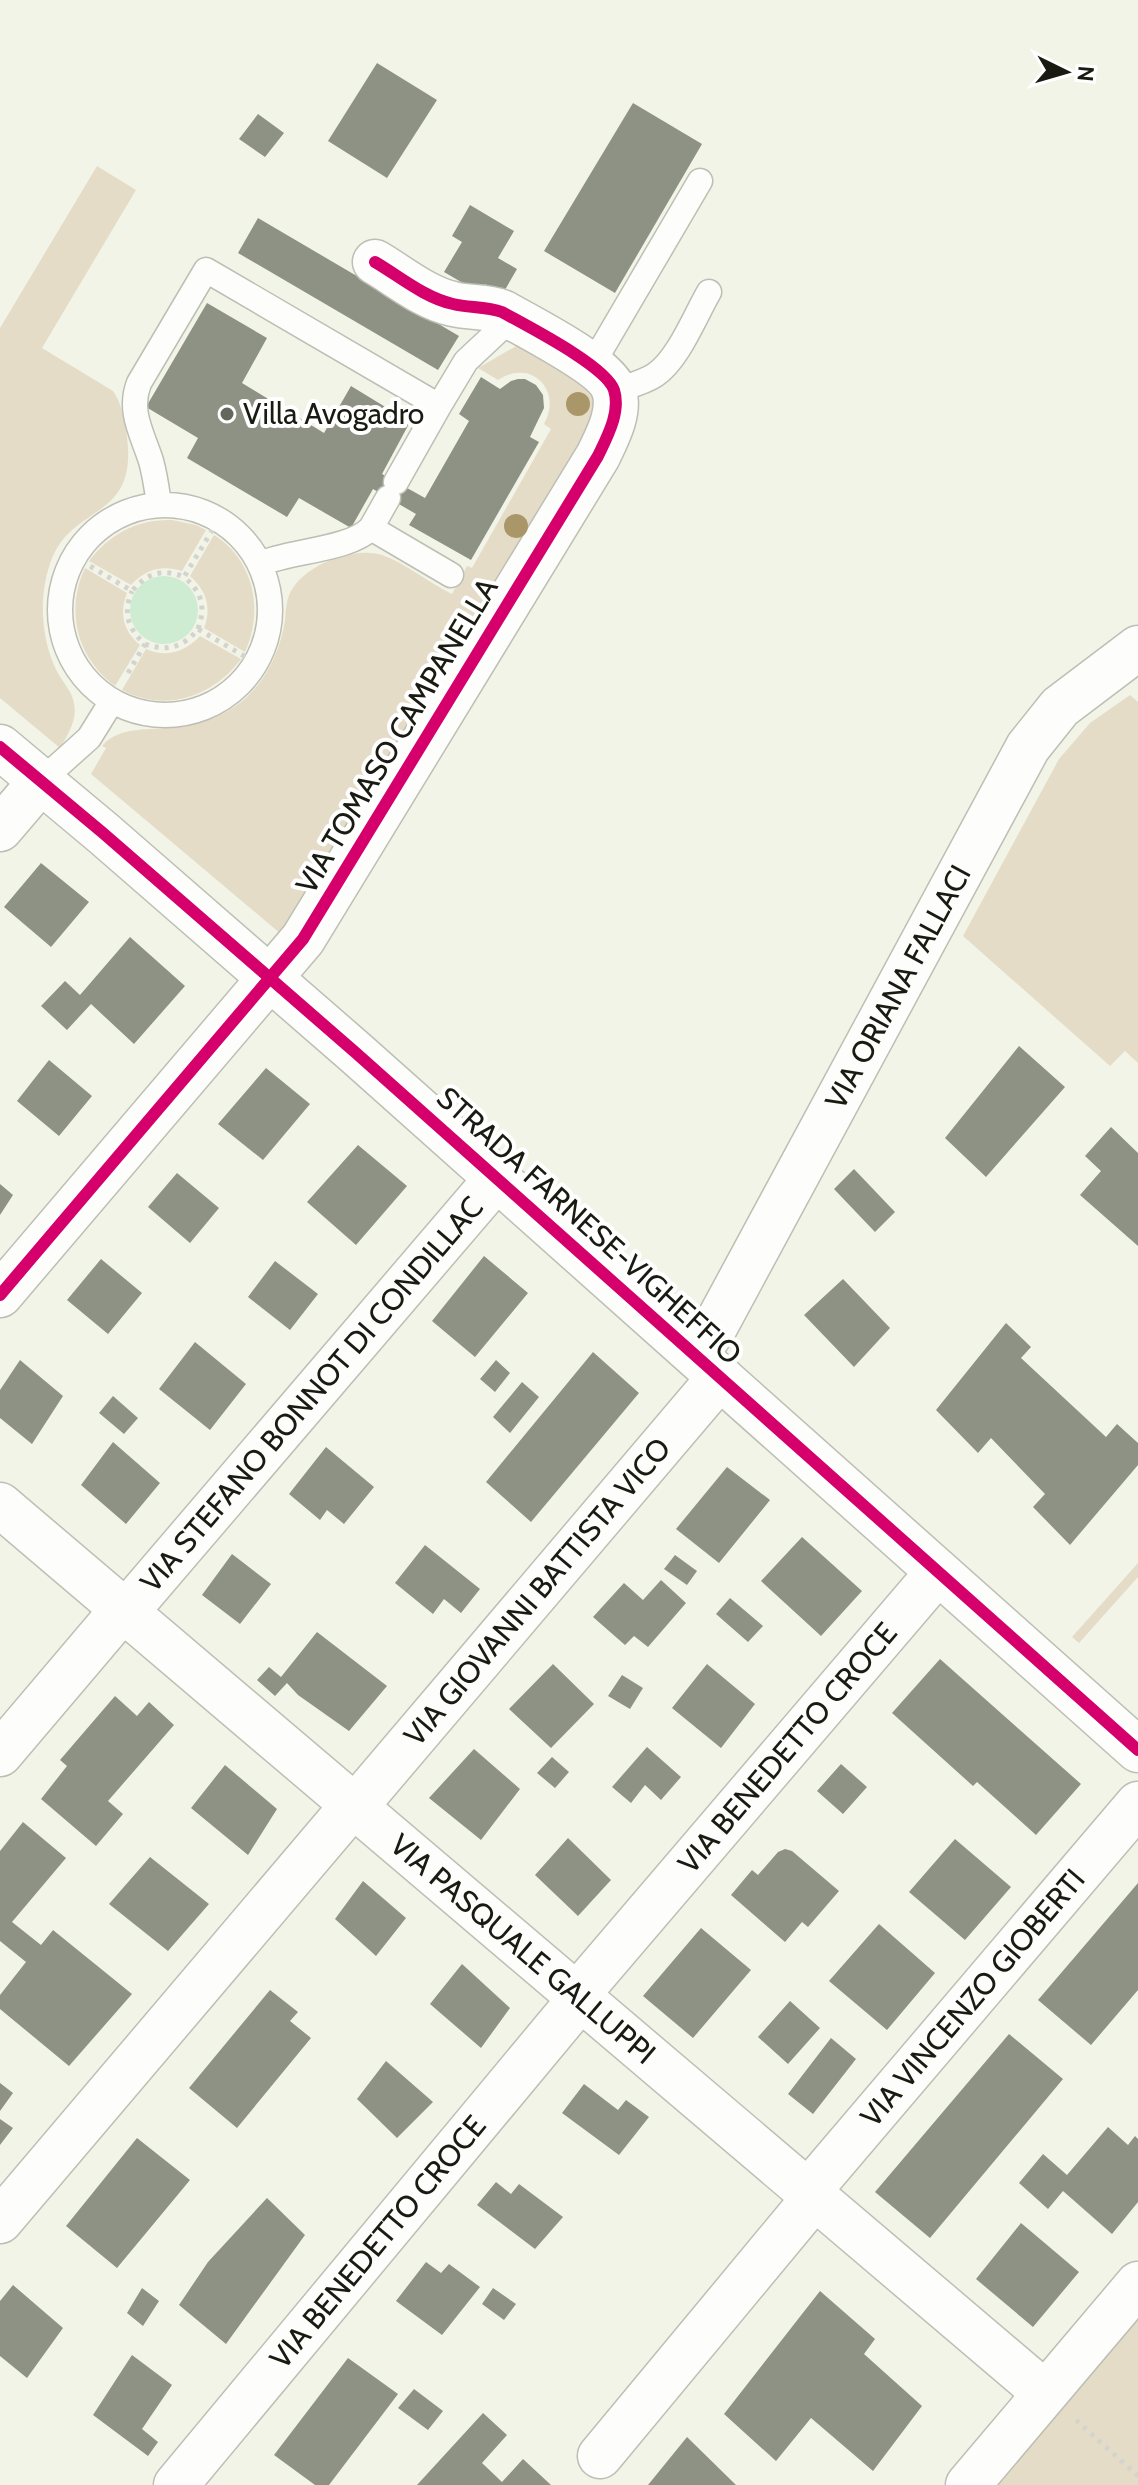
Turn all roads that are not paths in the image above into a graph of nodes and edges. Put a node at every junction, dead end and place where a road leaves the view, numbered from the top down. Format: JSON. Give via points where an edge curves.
{"nodes":[{"id":1,"x":700,"y":181,"type":"dead end"},
{"id":2,"x":375,"y":262,"type":"dead end"},
{"id":3,"x":709,"y":292,"type":"dead end"},
{"id":4,"x":512,"y":318,"type":"junction"},
{"id":5,"x":603,"y":378,"type":"junction"},
{"id":6,"x":439,"y":406,"type":"junction"},
{"id":7,"x":159,"y":504,"type":"junction"},
{"id":8,"x":371,"y":528,"type":"junction"},
{"id":9,"x":260,"y":564,"type":"junction"},
{"id":10,"x":451,"y":575,"type":"dead end"},
{"id":11,"x":1138,"y":648,"type":"edge"},
{"id":12,"x":112,"y":701,"type":"junction"},
{"id":13,"x":0,"y":747,"type":"edge"},
{"id":14,"x":41,"y":781,"type":"junction"},
{"id":15,"x":0,"y":829,"type":"edge"},
{"id":16,"x":270,"y":978,"type":"junction"},
{"id":17,"x":497,"y":1178,"type":"junction"},
{"id":18,"x":0,"y":1295,"type":"edge"},
{"id":19,"x":708,"y":1366,"type":"junction"},
{"id":20,"x":0,"y":1505,"type":"edge"},
{"id":21,"x":938,"y":1572,"type":"junction"},
{"id":22,"x":124,"y":1610,"type":"junction"},
{"id":23,"x":1138,"y":1750,"type":"edge"},
{"id":24,"x":0,"y":1754,"type":"edge"},
{"id":25,"x":1138,"y":1804,"type":"edge"},
{"id":26,"x":354,"y":1806,"type":"junction"},
{"id":27,"x":578,"y":1998,"type":"junction"},
{"id":28,"x":811,"y":2195,"type":"junction"},
{"id":29,"x":0,"y":2221,"type":"edge"},
{"id":30,"x":1138,"y":2284,"type":"edge"},
{"id":31,"x":1045,"y":2393,"type":"junction"},
{"id":32,"x":600,"y":2456,"type":"dead end"},
{"id":33,"x":176,"y":2485,"type":"edge"},
{"id":34,"x":968,"y":2485,"type":"edge"}],
"edges":[{"from":1,"to":5,"type":"lane"},
{"from":2,"to":4,"type":"street","via":[[442,301],[493,309]]},
{"from":3,"to":5,"type":"lane","via":[[665,366],[645,381]]},
{"from":4,"to":5,"type":"street"},
{"from":4,"to":6,"type":"lane","via":[[466,361]]},
{"from":5,"to":16,"type":"street","name":"VIA TOMASO CAMPANELLA","via":[[615,401],[611,428],[598,456],[303,939]]},
{"from":6,"to":7,"type":"lane","via":[[206,270],[134,399]]},
{"from":6,"to":8,"type":"lane"},
{"from":7,"to":9,"type":"lane","via":[[180,505],[219,519]]},
{"from":7,"to":12,"type":"lane","via":[[119,514],[93,532],[64,575],[59,616],[70,656],[94,689]]},
{"from":8,"to":9,"type":"lane","via":[[358,538]]},
{"from":8,"to":10,"type":"lane"},
{"from":9,"to":12,"type":"lane","via":[[270,604],[267,634],[256,663],[229,694],[211,705],[171,715],[130,710]]},
{"from":11,"to":19,"type":"street","name":"VIA ORIANA FALLACI","via":[[1060,707],[1028,747],[716,1325]]},
{"from":12,"to":14,"type":"lane","via":[[89,738]]},
{"from":13,"to":14,"type":"street","name":"STRADA FARNESE-VIGHEFFIO"},
{"from":14,"to":15,"type":"street"},
{"from":14,"to":16,"type":"street","name":"STRADA FARNESE-VIGHEFFIO"},
{"from":16,"to":17,"type":"street","name":"STRADA FARNESE-VIGHEFFIO"},
{"from":16,"to":18,"type":"street","name":"VIA TOMASO CAMPANELLA"},
{"from":17,"to":19,"type":"street","name":"STRADA FARNESE-VIGHEFFIO"},
{"from":17,"to":22,"type":"street","name":"VIA STEFANO BONNOT DI CONDILLAC"},
{"from":19,"to":21,"type":"street","name":"STRADA FARNESE-VIGHEFFIO"},
{"from":19,"to":26,"type":"street","name":"VIA GIOVANNI BATTISTA VICO"},
{"from":20,"to":22,"type":"street","name":"VIA PASQUALE GALLUPPI"},
{"from":21,"to":23,"type":"street","name":"STRADA FARNESE-VIGHEFFIO"},
{"from":21,"to":27,"type":"street","name":"VIA BENEDETTO CROCE"},
{"from":22,"to":24,"type":"street","name":"VIA STEFANO BONNOT DI CONDILLAC"},
{"from":22,"to":26,"type":"street","name":"VIA PASQUALE GALLUPPI"},
{"from":25,"to":28,"type":"street","name":"VIA VINCENZO GIOBERTI"},
{"from":26,"to":27,"type":"street","name":"VIA PASQUALE GALLUPPI"},
{"from":26,"to":29,"type":"street","name":"VIA GIOVANNI BATTISTA VICO"},
{"from":27,"to":28,"type":"street","name":"VIA PASQUALE GALLUPPI"},
{"from":27,"to":33,"type":"street","name":"VIA BENEDETTO CROCE"},
{"from":28,"to":31,"type":"street","name":"VIA PASQUALE GALLUPPI"},
{"from":28,"to":32,"type":"street","name":"VIA VINCENZO GIOBERTI"},
{"from":30,"to":31,"type":"street"},
{"from":31,"to":34,"type":"street"}]}
